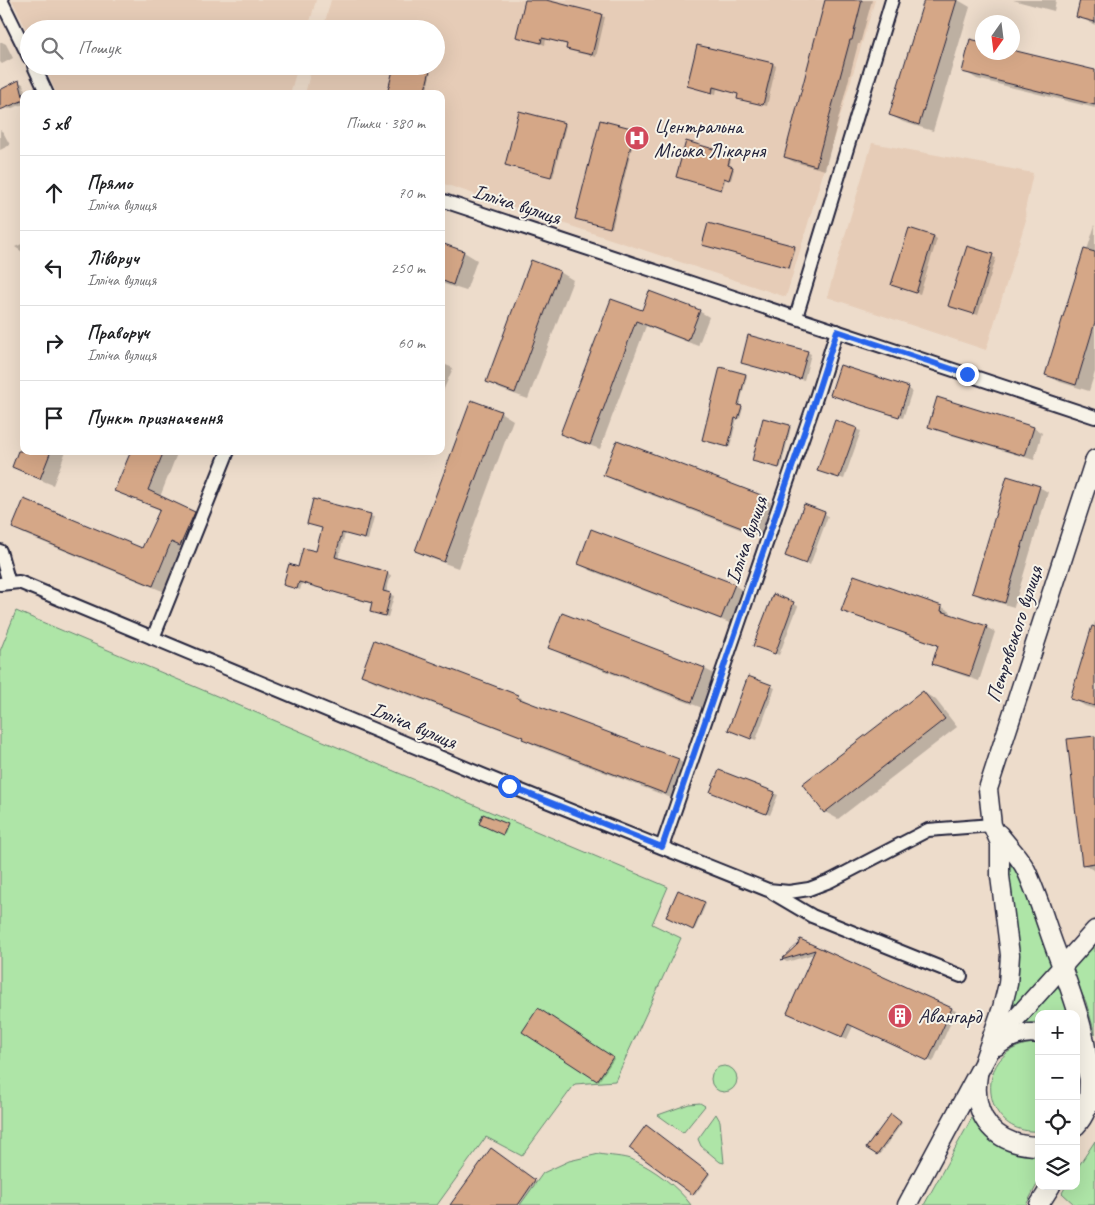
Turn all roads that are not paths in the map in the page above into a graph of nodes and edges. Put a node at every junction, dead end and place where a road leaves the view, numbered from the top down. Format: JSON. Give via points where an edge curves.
{"nodes":[{"id":1,"x":1,"y":0,"type":"edge"},
{"id":2,"x":892,"y":0,"type":"edge"},
{"id":3,"x":20,"y":38,"type":"edge"},
{"id":4,"x":38,"y":75,"type":"edge"},
{"id":5,"x":45,"y":90,"type":"edge"},
{"id":6,"x":445,"y":201,"type":"edge"},
{"id":7,"x":796,"y":317,"type":"junction"},
{"id":8,"x":837,"y":331,"type":"junction"},
{"id":9,"x":1095,"y":416,"type":"edge"},
{"id":10,"x":226,"y":455,"type":"edge"},
{"id":11,"x":1095,"y":459,"type":"edge"},
{"id":12,"x":0,"y":551,"type":"edge"},
{"id":13,"x":5,"y":584,"type":"edge"},
{"id":14,"x":153,"y":638,"type":"junction"},
{"id":15,"x":992,"y":825,"type":"junction"},
{"id":16,"x":662,"y":847,"type":"junction"},
{"id":17,"x":768,"y":890,"type":"junction"},
{"id":18,"x":1095,"y":930,"type":"edge"},
{"id":19,"x":1062,"y":968,"type":"junction"},
{"id":20,"x":961,"y":976,"type":"dead end"},
{"id":21,"x":1035,"y":1033,"type":"edge"},
{"id":22,"x":1077,"y":1055,"type":"edge"},
{"id":23,"x":984,"y":1060,"type":"junction"},
{"id":24,"x":1095,"y":1084,"type":"edge"},
{"id":25,"x":1087,"y":1109,"type":"junction"},
{"id":26,"x":1080,"y":1120,"type":"edge"},
{"id":27,"x":1080,"y":1123,"type":"edge"},
{"id":28,"x":1035,"y":1146,"type":"edge"},
{"id":29,"x":1049,"y":1190,"type":"edge"},
{"id":30,"x":907,"y":1205,"type":"edge"},
{"id":31,"x":1040,"y":1205,"type":"edge"}],
"edges":[{"from":1,"to":3,"type":"street"},
{"from":2,"to":7,"type":"street"},
{"from":4,"to":5,"type":"street"},
{"from":6,"to":7,"type":"street","name":"Ілліча вулиця"},
{"from":7,"to":8,"type":"street","name":"Ілліча вулиця"},
{"from":8,"to":9,"type":"street","name":"Ілліча вулиця"},
{"from":8,"to":16,"type":"street","name":"Ілліча вулиця"},
{"from":10,"to":14,"type":"street"},
{"from":11,"to":15,"type":"main road","name":"Петровського вулиця","via":[[988,789]]},
{"from":12,"to":13,"type":"street"},
{"from":13,"to":14,"type":"street","name":"Ілліча вулиця","via":[[18,582]]},
{"from":14,"to":16,"type":"street","name":"Ілліча вулиця"},
{"from":15,"to":17,"type":"street","name":"Ілліча вулиця","via":[[928,830],[809,890]]},
{"from":15,"to":19,"type":"main road","via":[[1026,869]]},
{"from":15,"to":23,"type":"main road","name":"Петровського вулиця","via":[[1000,843],[1000,876],[1010,970],[1002,1008]]},
{"from":16,"to":17,"type":"street","name":"Ілліча вулиця"},
{"from":17,"to":20,"type":"street","via":[[812,916]]},
{"from":18,"to":19,"type":"main road"},
{"from":19,"to":23,"type":"main road","via":[[994,1043]]},
{"from":19,"to":25,"type":"main road","via":[[1084,1019],[1092,1057],[1092,1091]]},
{"from":21,"to":23,"type":"main road","via":[[1014,1036],[997,1045]]},
{"from":22,"to":25,"type":"main road","via":[[1087,1072],[1090,1090]]},
{"from":23,"to":28,"type":"main road","via":[[976,1089],[984,1120],[1008,1141]]},
{"from":23,"to":30,"type":"main road"},
{"from":24,"to":25,"type":"main road"},
{"from":25,"to":26,"type":"main road"},
{"from":25,"to":27,"type":"main road"},
{"from":29,"to":31,"type":"main road"}]}
